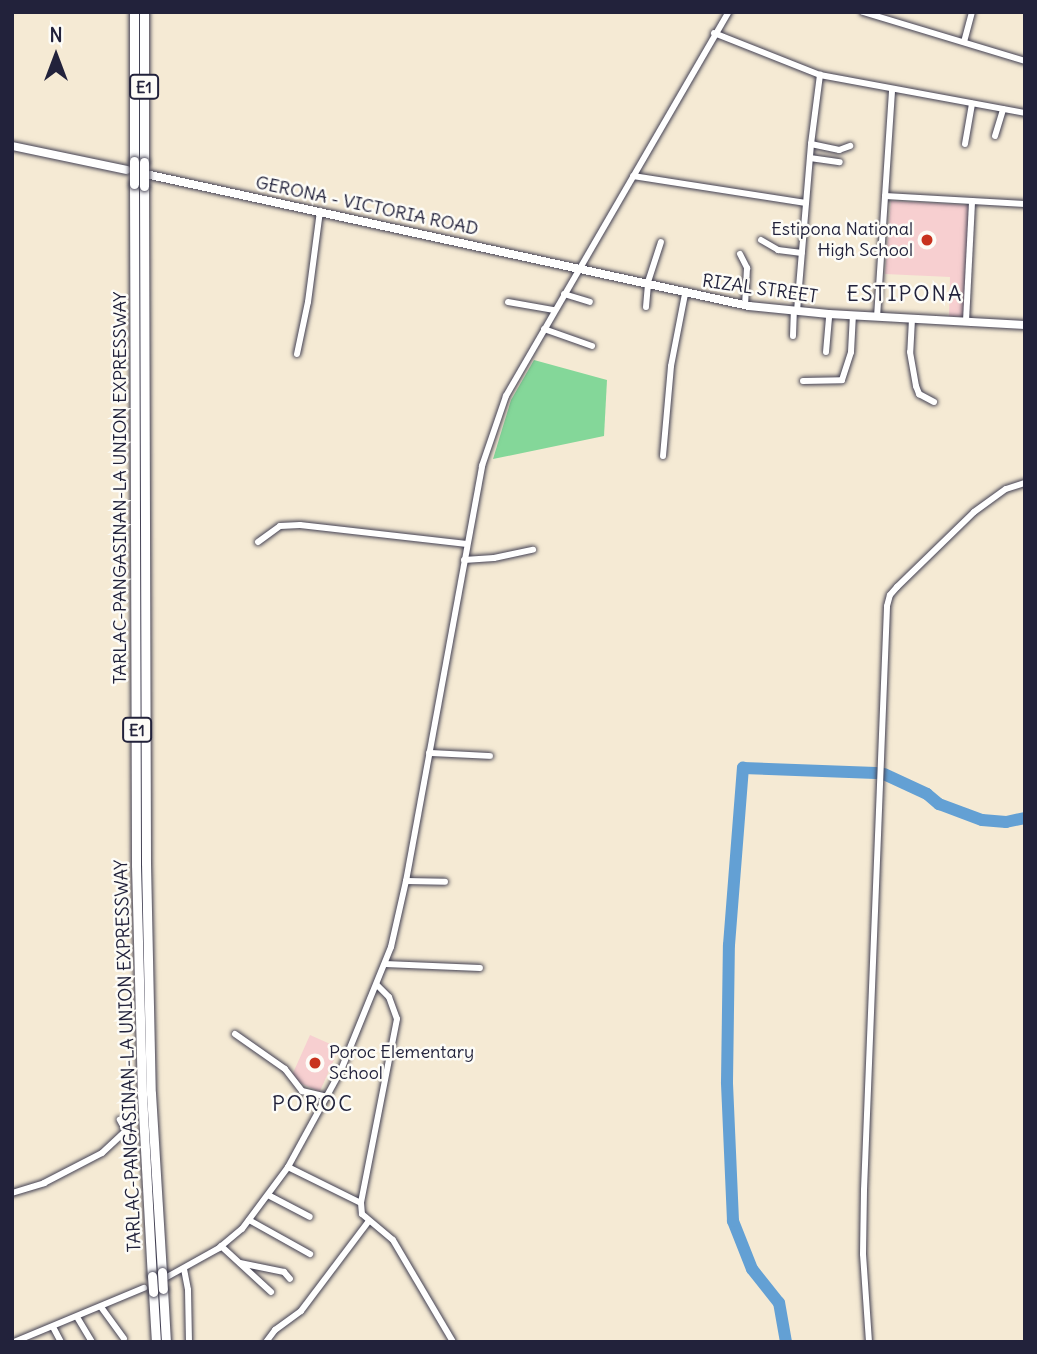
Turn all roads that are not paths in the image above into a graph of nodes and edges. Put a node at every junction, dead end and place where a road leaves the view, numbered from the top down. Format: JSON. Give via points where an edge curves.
{"nodes":[{"id":1,"x":134,"y":12,"type":"edge"},
{"id":2,"x":144,"y":12,"type":"edge"},
{"id":3,"x":729,"y":12,"type":"edge"},
{"id":4,"x":863,"y":12,"type":"edge"},
{"id":5,"x":972,"y":12,"type":"edge"},
{"id":6,"x":714,"y":33,"type":"junction"},
{"id":7,"x":964,"y":42,"type":"junction"},
{"id":8,"x":1025,"y":61,"type":"edge"},
{"id":9,"x":820,"y":75,"type":"junction"},
{"id":10,"x":892,"y":90,"type":"junction"},
{"id":11,"x":972,"y":104,"type":"junction"},
{"id":12,"x":1003,"y":109,"type":"junction"},
{"id":13,"x":1025,"y":113,"type":"edge"},
{"id":14,"x":995,"y":136,"type":"dead end"},
{"id":15,"x":811,"y":144,"type":"junction"},
{"id":16,"x":965,"y":144,"type":"dead end"},
{"id":17,"x":12,"y":146,"type":"edge"},
{"id":18,"x":850,"y":146,"type":"dead end"},
{"id":19,"x":810,"y":158,"type":"junction"},
{"id":20,"x":139,"y":161,"type":"junction"},
{"id":21,"x":840,"y":162,"type":"dead end"},
{"id":22,"x":127,"y":170,"type":"dead end"},
{"id":23,"x":150,"y":175,"type":"dead end"},
{"id":24,"x":634,"y":176,"type":"junction"},
{"id":25,"x":885,"y":196,"type":"junction"},
{"id":26,"x":972,"y":201,"type":"junction"},
{"id":27,"x":806,"y":203,"type":"junction"},
{"id":28,"x":1025,"y":204,"type":"edge"},
{"id":29,"x":320,"y":211,"type":"junction"},
{"id":30,"x":761,"y":240,"type":"dead end"},
{"id":31,"x":661,"y":242,"type":"dead end"},
{"id":32,"x":802,"y":253,"type":"junction"},
{"id":33,"x":740,"y":254,"type":"dead end"},
{"id":34,"x":578,"y":269,"type":"junction"},
{"id":35,"x":648,"y":285,"type":"junction"},
{"id":36,"x":564,"y":293,"type":"junction"},
{"id":37,"x":685,"y":294,"type":"junction"},
{"id":38,"x":508,"y":302,"type":"dead end"},
{"id":39,"x":590,"y":302,"type":"dead end"},
{"id":40,"x":745,"y":306,"type":"junction"},
{"id":41,"x":646,"y":307,"type":"dead end"},
{"id":42,"x":554,"y":310,"type":"junction"},
{"id":43,"x":795,"y":311,"type":"junction"},
{"id":44,"x":829,"y":314,"type":"junction"},
{"id":45,"x":853,"y":316,"type":"junction"},
{"id":46,"x":877,"y":317,"type":"junction"},
{"id":47,"x":912,"y":319,"type":"junction"},
{"id":48,"x":966,"y":321,"type":"junction"},
{"id":49,"x":1025,"y":325,"type":"edge"},
{"id":50,"x":544,"y":328,"type":"junction"},
{"id":51,"x":793,"y":337,"type":"dead end"},
{"id":52,"x":592,"y":346,"type":"dead end"},
{"id":53,"x":826,"y":352,"type":"dead end"},
{"id":54,"x":297,"y":354,"type":"dead end"},
{"id":55,"x":803,"y":381,"type":"dead end"},
{"id":56,"x":934,"y":402,"type":"dead end"},
{"id":57,"x":663,"y":456,"type":"dead end"},
{"id":58,"x":1025,"y":483,"type":"edge"},
{"id":59,"x":258,"y":542,"type":"dead end"},
{"id":60,"x":467,"y":544,"type":"junction"},
{"id":61,"x":533,"y":550,"type":"dead end"},
{"id":62,"x":464,"y":560,"type":"junction"},
{"id":63,"x":429,"y":753,"type":"junction"},
{"id":64,"x":490,"y":756,"type":"dead end"},
{"id":65,"x":406,"y":881,"type":"junction"},
{"id":66,"x":445,"y":882,"type":"dead end"},
{"id":67,"x":385,"y":964,"type":"junction"},
{"id":68,"x":480,"y":968,"type":"dead end"},
{"id":69,"x":377,"y":985,"type":"junction"},
{"id":70,"x":235,"y":1034,"type":"dead end"},
{"id":71,"x":327,"y":1097,"type":"junction"},
{"id":72,"x":120,"y":1120,"type":"dead end"},
{"id":73,"x":288,"y":1167,"type":"junction"},
{"id":74,"x":12,"y":1193,"type":"edge"},
{"id":75,"x":268,"y":1195,"type":"junction"},
{"id":76,"x":361,"y":1203,"type":"junction"},
{"id":77,"x":310,"y":1217,"type":"dead end"},
{"id":78,"x":249,"y":1220,"type":"junction"},
{"id":79,"x":368,"y":1222,"type":"junction"},
{"id":80,"x":221,"y":1247,"type":"junction"},
{"id":81,"x":310,"y":1254,"type":"dead end"},
{"id":82,"x":239,"y":1263,"type":"junction"},
{"id":83,"x":184,"y":1269,"type":"junction"},
{"id":84,"x":160,"y":1275,"type":"junction"},
{"id":85,"x":290,"y":1279,"type":"dead end"},
{"id":86,"x":148,"y":1290,"type":"junction"},
{"id":87,"x":271,"y":1292,"type":"dead end"},
{"id":88,"x":101,"y":1307,"type":"junction"},
{"id":89,"x":77,"y":1317,"type":"junction"},
{"id":90,"x":53,"y":1327,"type":"junction"},
{"id":91,"x":124,"y":1339,"type":"dead end"},
{"id":92,"x":14,"y":1342,"type":"edge"},
{"id":93,"x":61,"y":1342,"type":"edge"},
{"id":94,"x":92,"y":1342,"type":"edge"},
{"id":95,"x":156,"y":1342,"type":"edge"},
{"id":96,"x":166,"y":1342,"type":"edge"},
{"id":97,"x":189,"y":1342,"type":"edge"},
{"id":98,"x":266,"y":1342,"type":"edge"},
{"id":99,"x":453,"y":1342,"type":"edge"},
{"id":100,"x":869,"y":1342,"type":"edge"}],
"edges":[{"from":1,"to":20,"type":"highway","name":"TARLAC-PANGASINAN-LA UNION EXPRESSWAY","number":"E1"},
{"from":2,"to":20,"type":"highway","name":"TARLAC-PANGASINAN-LA UNION EXPRESSWAY","number":"E1"},
{"from":3,"to":6,"type":"street"},
{"from":4,"to":7,"type":"street"},
{"from":5,"to":7,"type":"street"},
{"from":6,"to":9,"type":"street"},
{"from":6,"to":24,"type":"street"},
{"from":7,"to":8,"type":"street"},
{"from":9,"to":10,"type":"street"},
{"from":9,"to":15,"type":"street"},
{"from":10,"to":11,"type":"street"},
{"from":10,"to":25,"type":"street"},
{"from":11,"to":12,"type":"street"},
{"from":11,"to":16,"type":"street"},
{"from":12,"to":13,"type":"street"},
{"from":12,"to":14,"type":"street"},
{"from":15,"to":18,"type":"street","via":[[839,150]]},
{"from":15,"to":19,"type":"street"},
{"from":17,"to":22,"type":"main road"},
{"from":19,"to":21,"type":"street"},
{"from":19,"to":27,"type":"street"},
{"from":20,"to":84,"type":"highway","name":"TARLAC-PANGASINAN-LA UNION EXPRESSWAY","number":"E1","bridge":true,"via":[[146,863]]},
{"from":23,"to":29,"type":"main road","name":"GERONA - VICTORIA ROAD"},
{"from":24,"to":27,"type":"street"},
{"from":24,"to":34,"type":"street"},
{"from":25,"to":26,"type":"street"},
{"from":25,"to":46,"type":"street"},
{"from":26,"to":28,"type":"street"},
{"from":26,"to":48,"type":"street"},
{"from":27,"to":32,"type":"street"},
{"from":29,"to":34,"type":"main road","name":"GERONA - VICTORIA ROAD"},
{"from":29,"to":54,"type":"street","via":[[309,302]]},
{"from":30,"to":32,"type":"street","via":[[778,250]]},
{"from":31,"to":35,"type":"street"},
{"from":32,"to":43,"type":"street"},
{"from":33,"to":40,"type":"street","via":[[747,268]]},
{"from":34,"to":35,"type":"main road","name":"RIZAL STREET"},
{"from":34,"to":36,"type":"street"},
{"from":35,"to":37,"type":"main road","name":"RIZAL STREET"},
{"from":35,"to":41,"type":"street"},
{"from":36,"to":39,"type":"street"},
{"from":36,"to":42,"type":"street"},
{"from":37,"to":40,"type":"main road","name":"RIZAL STREET"},
{"from":37,"to":57,"type":"street","via":[[671,366]]},
{"from":38,"to":42,"type":"street"},
{"from":40,"to":43,"type":"main road","name":"RIZAL STREET"},
{"from":42,"to":50,"type":"street"},
{"from":43,"to":44,"type":"main road","name":"RIZAL STREET"},
{"from":43,"to":51,"type":"street"},
{"from":44,"to":45,"type":"main road","name":"RIZAL STREET"},
{"from":44,"to":53,"type":"street"},
{"from":45,"to":46,"type":"main road","name":"RIZAL STREET"},
{"from":45,"to":55,"type":"street","via":[[842,380]]},
{"from":46,"to":47,"type":"main road","name":"RIZAL STREET"},
{"from":47,"to":48,"type":"main road","name":"RIZAL STREET"},
{"from":47,"to":56,"type":"street","via":[[910,352],[916,386],[919,394]]},
{"from":48,"to":49,"type":"main road","name":"RIZAL STREET"},
{"from":50,"to":52,"type":"street"},
{"from":50,"to":60,"type":"street","via":[[506,396],[488,444]]},
{"from":58,"to":100,"type":"street","via":[[1006,489],[974,512],[897,586],[887,606],[864,1190]]},
{"from":59,"to":60,"type":"street","via":[[280,526],[300,525]]},
{"from":60,"to":62,"type":"street"},
{"from":61,"to":62,"type":"street"},
{"from":62,"to":63,"type":"street"},
{"from":63,"to":64,"type":"street"},
{"from":63,"to":65,"type":"street"},
{"from":65,"to":66,"type":"street"},
{"from":65,"to":67,"type":"street"},
{"from":67,"to":68,"type":"street"},
{"from":67,"to":69,"type":"street"},
{"from":69,"to":71,"type":"street"},
{"from":69,"to":76,"type":"street","via":[[389,997],[397,1019]]},
{"from":70,"to":71,"type":"street","via":[[285,1069],[302,1091]]},
{"from":71,"to":73,"type":"street"},
{"from":72,"to":74,"type":"street","via":[[126,1131],[102,1153],[56,1178]]},
{"from":73,"to":75,"type":"street"},
{"from":73,"to":76,"type":"street"},
{"from":75,"to":77,"type":"street"},
{"from":75,"to":78,"type":"street"},
{"from":76,"to":79,"type":"street"},
{"from":78,"to":80,"type":"street"},
{"from":78,"to":81,"type":"street"},
{"from":79,"to":98,"type":"street","via":[[301,1311]]},
{"from":79,"to":99,"type":"street","via":[[393,1240]]},
{"from":80,"to":82,"type":"street"},
{"from":80,"to":83,"type":"street"},
{"from":82,"to":85,"type":"street","via":[[284,1272]]},
{"from":82,"to":87,"type":"street"},
{"from":83,"to":84,"type":"street"},
{"from":83,"to":97,"type":"street"},
{"from":84,"to":86,"type":"highway","name":"TARLAC-PANGASINAN-LA UNION EXPRESSWAY","number":"E1","bridge":true},
{"from":84,"to":96,"type":"highway","name":"TARLAC-PANGASINAN-LA UNION EXPRESSWAY","number":"E1","bridge":true},
{"from":86,"to":88,"type":"street"},
{"from":86,"to":95,"type":"highway","name":"TARLAC-PANGASINAN-LA UNION EXPRESSWAY","number":"E1"},
{"from":88,"to":89,"type":"street"},
{"from":88,"to":91,"type":"street"},
{"from":89,"to":90,"type":"street"},
{"from":89,"to":94,"type":"street"},
{"from":90,"to":92,"type":"street"},
{"from":90,"to":93,"type":"street"}]}
